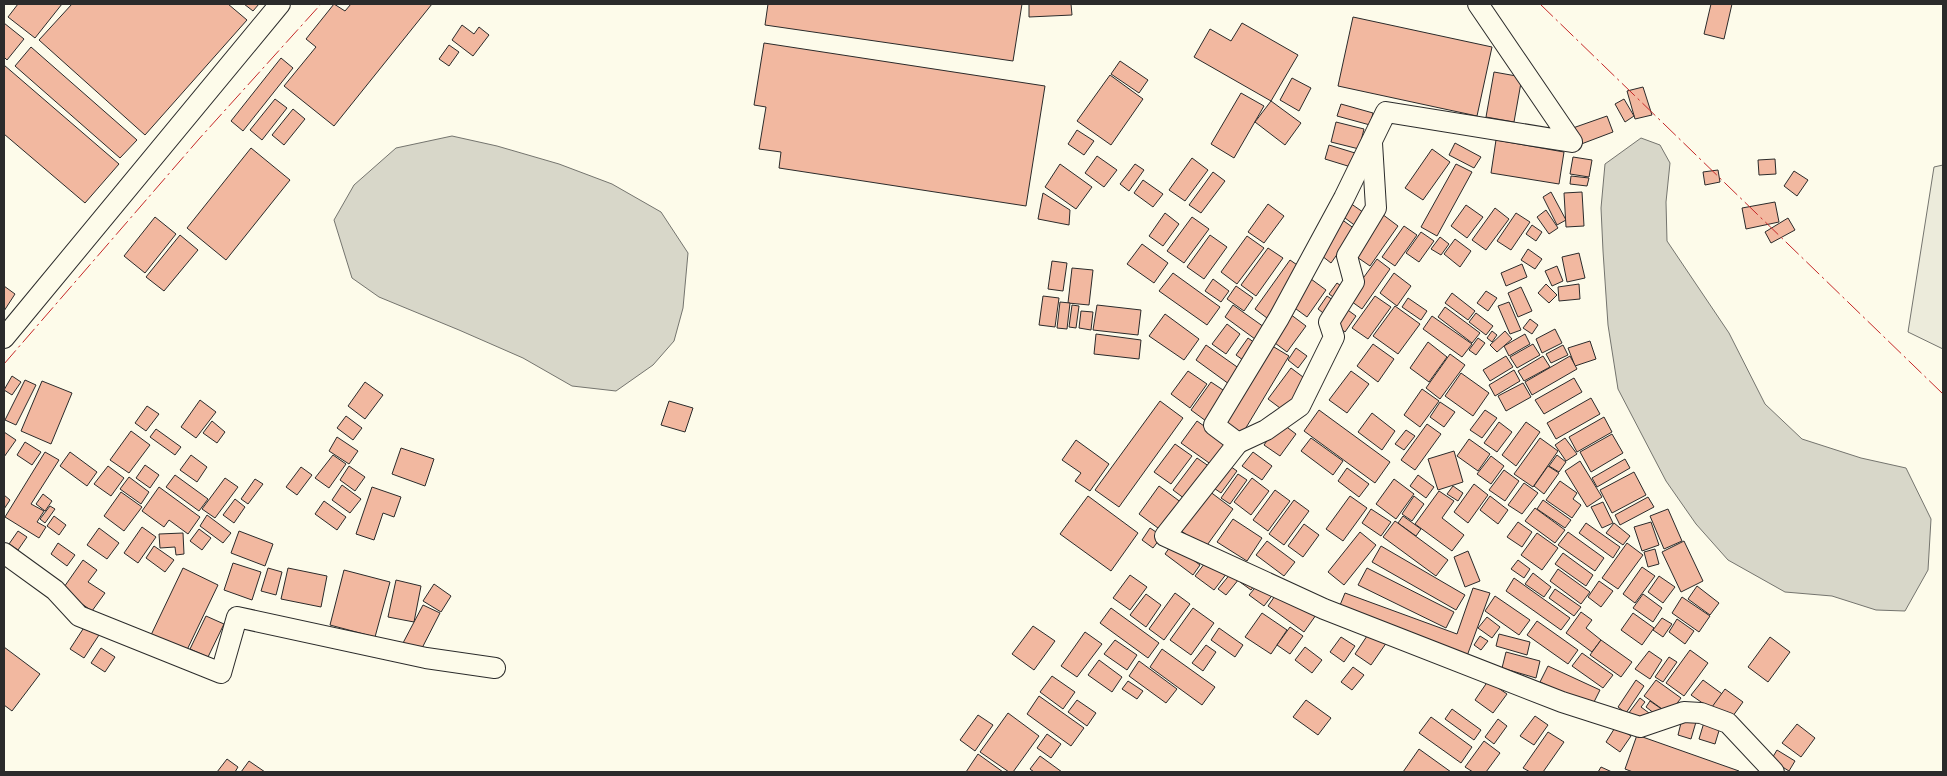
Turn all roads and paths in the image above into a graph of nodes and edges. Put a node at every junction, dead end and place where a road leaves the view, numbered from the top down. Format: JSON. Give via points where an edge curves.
{"nodes":[{"id":1,"x":280,"y":4,"type":"edge"},
{"id":2,"x":1478,"y":4,"type":"edge"},
{"id":3,"x":1372,"y":140,"type":"junction"},
{"id":4,"x":4,"y":338,"type":"edge"},
{"id":5,"x":1238,"y":443,"type":"junction"},
{"id":6,"x":4,"y":553,"type":"edge"},
{"id":7,"x":495,"y":668,"type":"dead end"},
{"id":8,"x":1774,"y":772,"type":"edge"}],
"edges":[{"from":1,"to":4,"type":"street"},
{"from":2,"to":3,"type":"street","via":[[1572,142],[1386,112]]},
{"from":3,"to":5,"type":"street","via":[[1279,318],[1214,425]]},
{"from":3,"to":5,"type":"street","via":[[1376,208],[1347,256],[1354,282],[1329,322],[1334,337],[1300,406],[1266,430]]},
{"from":5,"to":8,"type":"street","via":[[1165,536],[1324,610],[1571,705],[1640,727],[1684,712],[1719,718]]},
{"from":6,"to":7,"type":"street","via":[[55,590],[79,616],[221,674],[237,617],[426,658]]}]}
